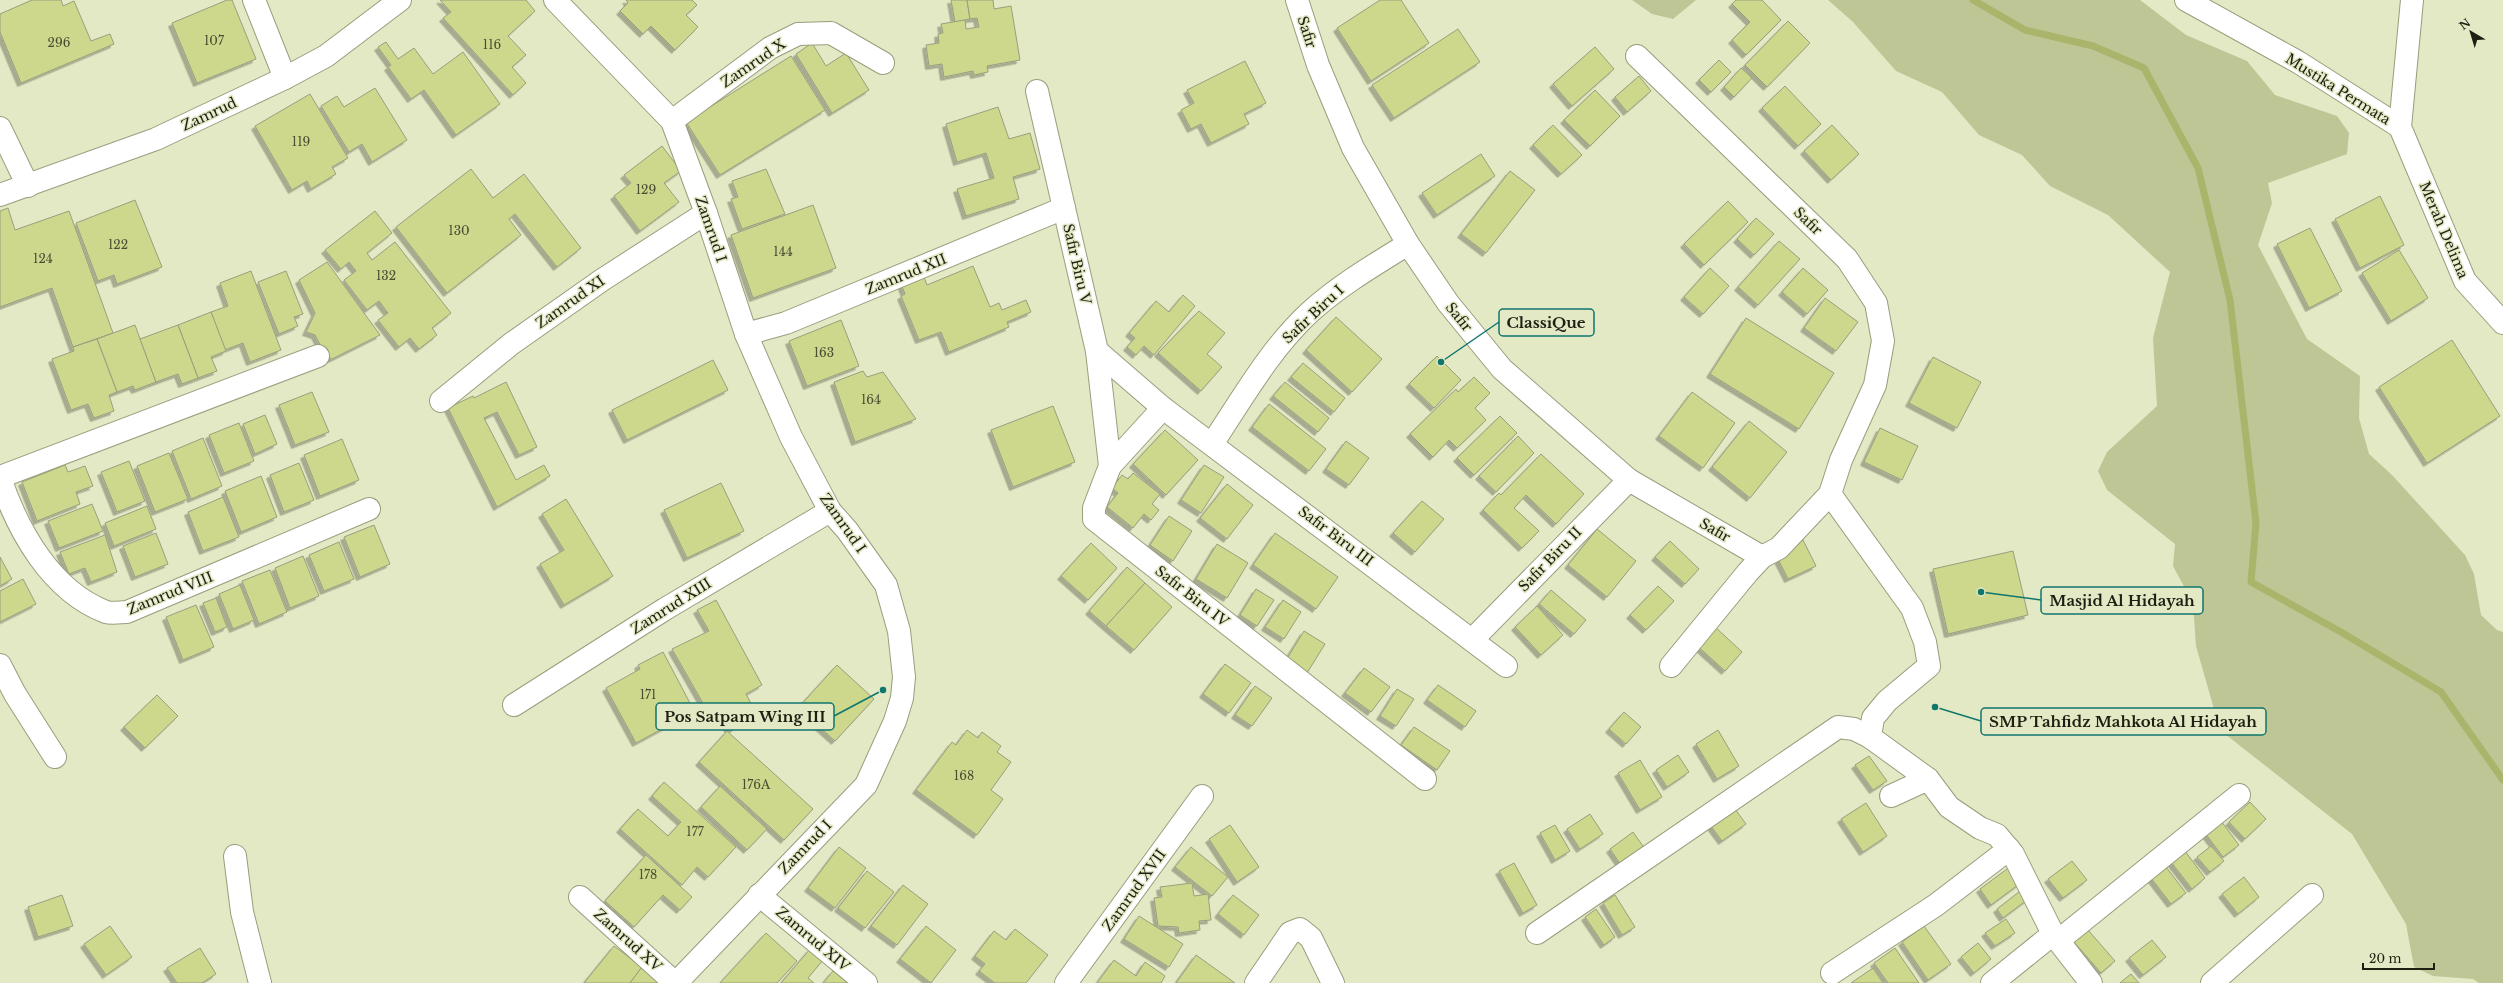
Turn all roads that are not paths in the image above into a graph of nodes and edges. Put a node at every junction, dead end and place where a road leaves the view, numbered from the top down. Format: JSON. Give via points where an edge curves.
{"nodes":[{"id":1,"x":254,"y":0,"type":"edge"},
{"id":2,"x":400,"y":0,"type":"edge"},
{"id":3,"x":555,"y":0,"type":"edge"},
{"id":4,"x":1297,"y":0,"type":"edge"},
{"id":5,"x":2186,"y":0,"type":"edge"},
{"id":6,"x":2412,"y":0,"type":"edge"},
{"id":7,"x":1637,"y":56,"type":"dead end"},
{"id":8,"x":883,"y":63,"type":"dead end"},
{"id":9,"x":285,"y":78,"type":"junction"},
{"id":10,"x":1037,"y":92,"type":"dead end"},
{"id":11,"x":672,"y":121,"type":"junction"},
{"id":12,"x":0,"y":128,"type":"edge"},
{"id":13,"x":2400,"y":128,"type":"junction"},
{"id":14,"x":28,"y":186,"type":"junction"},
{"id":15,"x":0,"y":195,"type":"edge"},
{"id":16,"x":1064,"y":208,"type":"junction"},
{"id":17,"x":706,"y":213,"type":"junction"},
{"id":18,"x":1408,"y":244,"type":"junction"},
{"id":19,"x":2503,"y":323,"type":"edge"},
{"id":20,"x":746,"y":334,"type":"junction"},
{"id":21,"x":1097,"y":351,"type":"junction"},
{"id":22,"x":318,"y":356,"type":"dead end"},
{"id":23,"x":441,"y":401,"type":"dead end"},
{"id":24,"x":1164,"y":408,"type":"junction"},
{"id":25,"x":1212,"y":444,"type":"junction"},
{"id":26,"x":1110,"y":466,"type":"junction"},
{"id":27,"x":0,"y":478,"type":"edge"},
{"id":28,"x":1629,"y":480,"type":"junction"},
{"id":29,"x":1830,"y":494,"type":"junction"},
{"id":30,"x":4,"y":506,"type":"edge"},
{"id":31,"x":369,"y":509,"type":"dead end"},
{"id":32,"x":830,"y":511,"type":"junction"},
{"id":33,"x":1762,"y":557,"type":"junction"},
{"id":34,"x":1473,"y":639,"type":"junction"},
{"id":35,"x":0,"y":665,"type":"edge"},
{"id":36,"x":1506,"y":666,"type":"dead end"},
{"id":37,"x":1671,"y":666,"type":"dead end"},
{"id":38,"x":514,"y":705,"type":"dead end"},
{"id":39,"x":1870,"y":737,"type":"junction"},
{"id":40,"x":55,"y":757,"type":"dead end"},
{"id":41,"x":1425,"y":779,"type":"dead end"},
{"id":42,"x":1928,"y":779,"type":"junction"},
{"id":43,"x":2239,"y":795,"type":"dead end"},
{"id":44,"x":1202,"y":796,"type":"dead end"},
{"id":45,"x":1891,"y":796,"type":"dead end"},
{"id":46,"x":2009,"y":849,"type":"junction"},
{"id":47,"x":235,"y":856,"type":"dead end"},
{"id":48,"x":759,"y":895,"type":"junction"},
{"id":49,"x":2312,"y":895,"type":"dead end"},
{"id":50,"x":580,"y":897,"type":"dead end"},
{"id":51,"x":1537,"y":933,"type":"dead end"},
{"id":52,"x":2056,"y":937,"type":"junction"},
{"id":53,"x":1832,"y":973,"type":"dead end"},
{"id":54,"x":260,"y":983,"type":"edge"},
{"id":55,"x":676,"y":983,"type":"edge"},
{"id":56,"x":866,"y":983,"type":"edge"},
{"id":57,"x":1066,"y":983,"type":"edge"},
{"id":58,"x":1256,"y":983,"type":"edge"},
{"id":59,"x":1333,"y":983,"type":"edge"},
{"id":60,"x":1992,"y":983,"type":"edge"},
{"id":61,"x":2091,"y":983,"type":"edge"},
{"id":62,"x":2212,"y":983,"type":"edge"}],
"edges":[{"from":1,"to":9,"type":"street"},
{"from":2,"to":9,"type":"street","name":"Zamrud","via":[[326,56]]},
{"from":3,"to":11,"type":"street","name":"Zamrud I"},
{"from":4,"to":18,"type":"street","name":"Safir","via":[[1318,65],[1353,148]]},
{"from":5,"to":13,"type":"street","name":"Mustika Permata","via":[[2298,62]]},
{"from":6,"to":13,"type":"street","name":"Mustika Permata"},
{"from":7,"to":29,"type":"street","name":"Safir","via":[[1847,259],[1876,303],[1883,341],[1875,385],[1844,454]]},
{"from":8,"to":11,"type":"street","name":"Zamrud X","via":[[831,33],[798,34],[770,48]]},
{"from":9,"to":14,"type":"street","name":"Zamrud","via":[[156,139]]},
{"from":10,"to":16,"type":"street","name":"Safir Biru V"},
{"from":11,"to":17,"type":"street","name":"Zamrud I"},
{"from":12,"to":14,"type":"street"},
{"from":13,"to":19,"type":"street","name":"Merah Delima","via":[[2465,282]]},
{"from":14,"to":15,"type":"street","name":"Zamrud"},
{"from":16,"to":20,"type":"street","name":"Zamrud XII","via":[[786,323]]},
{"from":16,"to":21,"type":"street","name":"Safir Biru V"},
{"from":17,"to":20,"type":"street","name":"Zamrud I"},
{"from":17,"to":23,"type":"street","name":"Zamrud XI","via":[[602,280],[511,344]]},
{"from":18,"to":25,"type":"street","name":"Safir Biru I","via":[[1344,284],[1310,312],[1280,344]]},
{"from":18,"to":28,"type":"street","name":"Safir","via":[[1448,303],[1502,369]]},
{"from":20,"to":32,"type":"street","name":"Zamrud I","via":[[790,437]]},
{"from":21,"to":24,"type":"street"},
{"from":21,"to":26,"type":"street","name":"Safir Biru IV"},
{"from":22,"to":27,"type":"street"},
{"from":24,"to":25,"type":"street","name":"Safir Biru III"},
{"from":24,"to":26,"type":"street"},
{"from":25,"to":34,"type":"street","name":"Safir Biru III"},
{"from":26,"to":41,"type":"street","name":"Safir Biru IV","via":[[1094,508],[1093,516],[1096,522]]},
{"from":27,"to":30,"type":"street","name":"Zamrud VIII"},
{"from":28,"to":33,"type":"street","name":"Safir"},
{"from":28,"to":34,"type":"street","name":"Safir Biru II"},
{"from":29,"to":33,"type":"street","name":"Safir","via":[[1779,548]]},
{"from":29,"to":39,"type":"street","via":[[1912,608],[1925,642],[1929,666],[1887,701],[1873,718]]},
{"from":30,"to":31,"type":"street","name":"Zamrud VIII","via":[[31,545],[67,589],[107,613],[127,612]]},
{"from":32,"to":38,"type":"street","name":"Zamrud XIII","via":[[665,609]]},
{"from":32,"to":48,"type":"street","name":"Zamrud I","via":[[848,530],[886,585],[899,631],[904,677],[902,698],[895,721],[866,785]]},
{"from":33,"to":37,"type":"street"},
{"from":34,"to":36,"type":"street","name":"Safir Biru III"},
{"from":35,"to":40,"type":"street","via":[[15,694]]},
{"from":39,"to":42,"type":"street"},
{"from":39,"to":51,"type":"street","via":[[1854,728],[1838,727]]},
{"from":42,"to":45,"type":"street"},
{"from":42,"to":46,"type":"street","via":[[1949,807],[1980,828],[1997,835]]},
{"from":43,"to":52,"type":"street"},
{"from":44,"to":57,"type":"street","name":"Zamrud XVII"},
{"from":46,"to":52,"type":"street"},
{"from":46,"to":53,"type":"street","via":[[1936,905]]},
{"from":47,"to":54,"type":"street","via":[[242,912]]},
{"from":48,"to":55,"type":"street","name":"Zamrud I"},
{"from":48,"to":56,"type":"street","name":"Zamrud XIV"},
{"from":49,"to":62,"type":"street"},
{"from":50,"to":55,"type":"street","name":"Zamrud XV"},
{"from":52,"to":60,"type":"street"},
{"from":52,"to":61,"type":"street"},
{"from":58,"to":59,"type":"street","via":[[1290,933],[1300,929],[1311,938]]}]}
